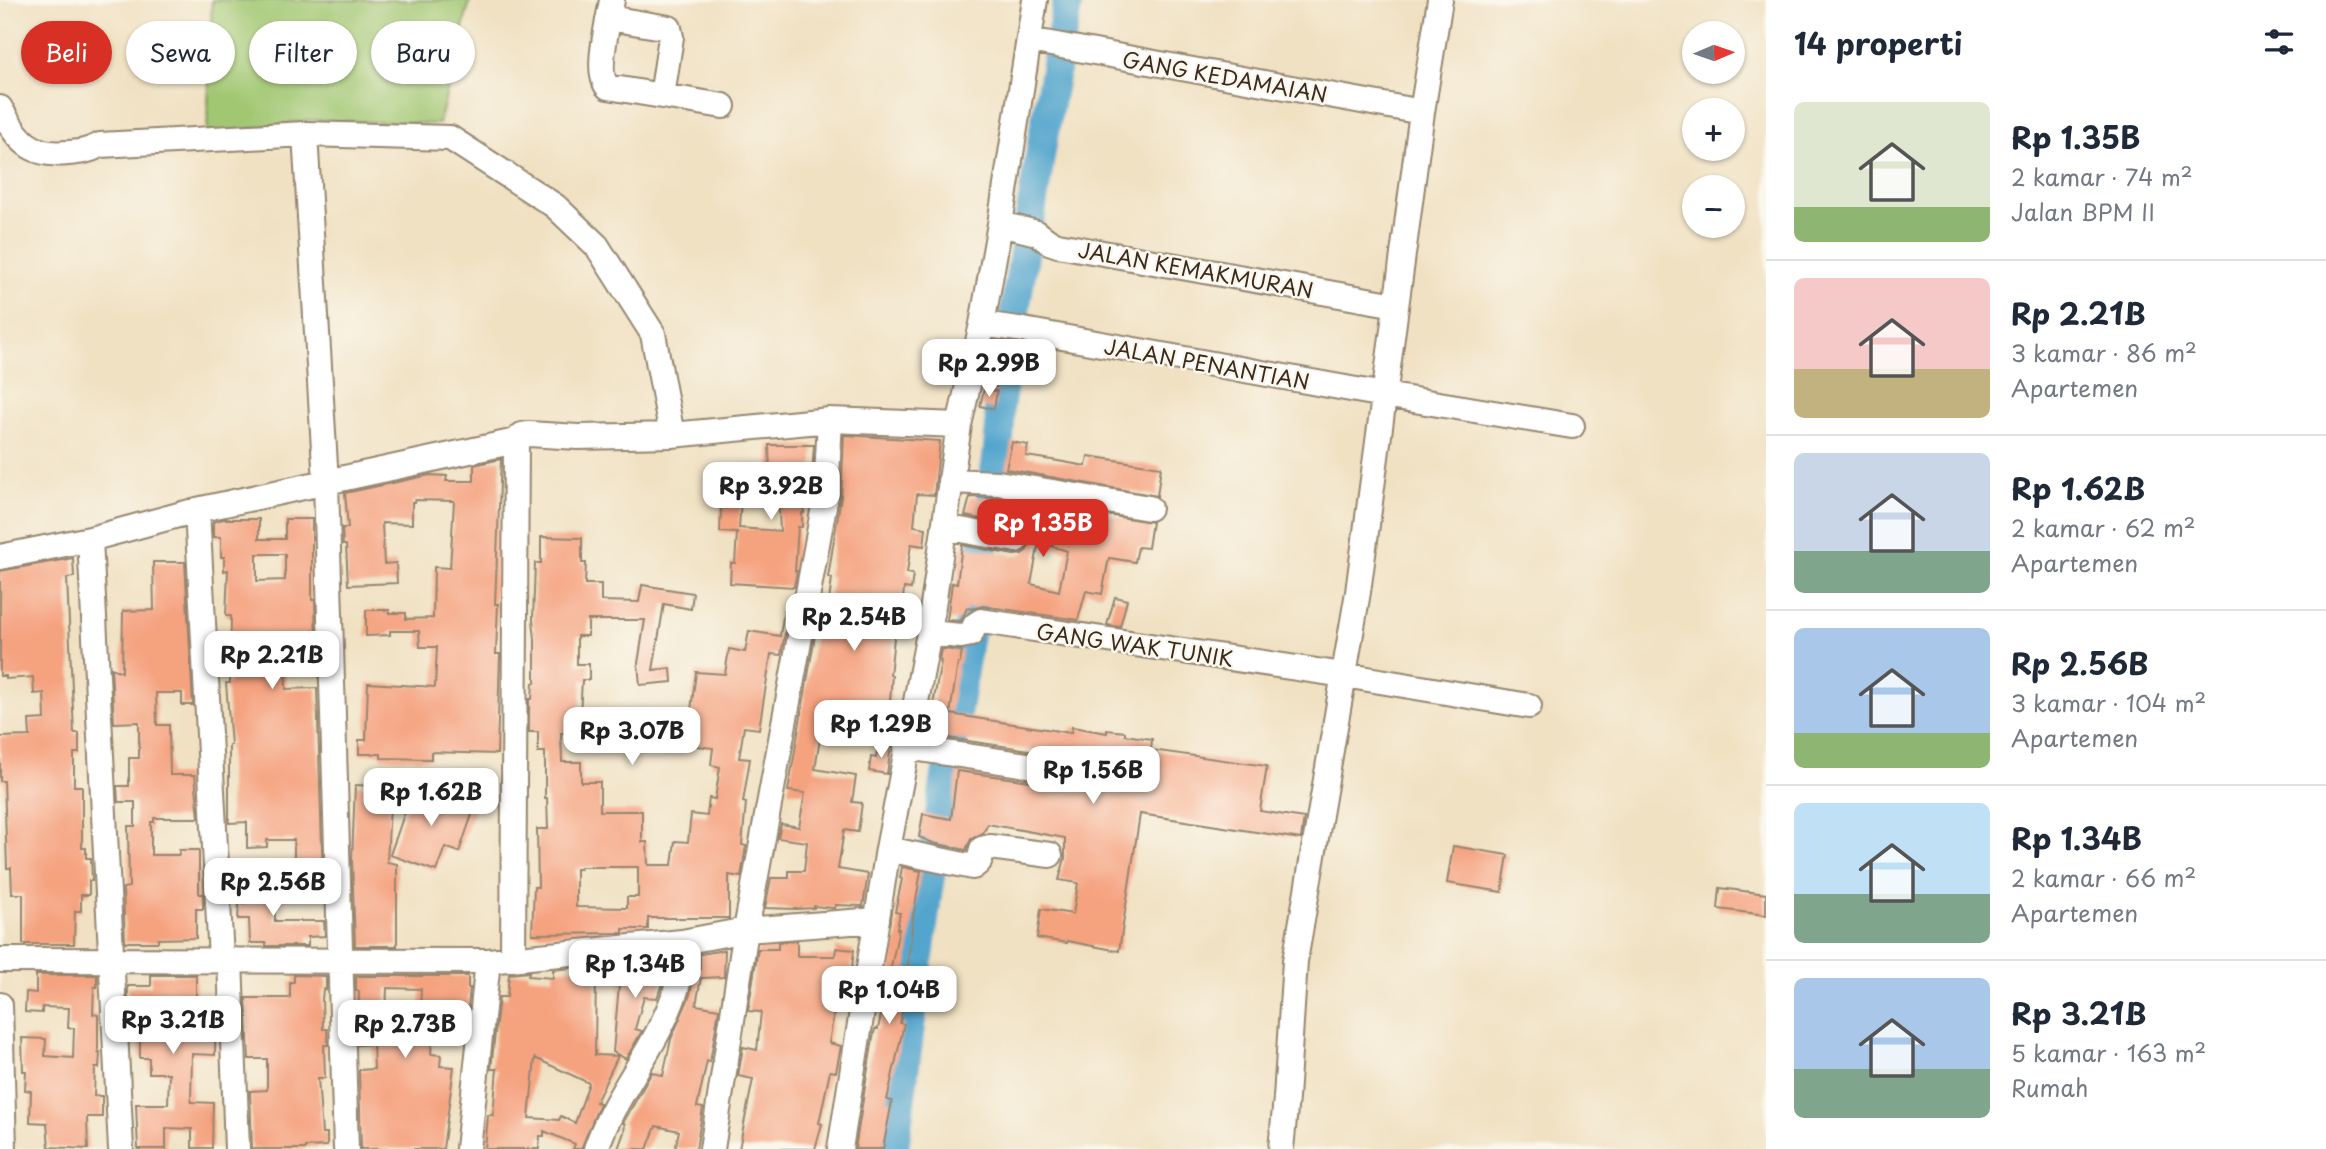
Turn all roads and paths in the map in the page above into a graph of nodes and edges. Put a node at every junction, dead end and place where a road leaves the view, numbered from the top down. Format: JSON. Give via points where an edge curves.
{"nodes":[{"id":1,"x":1035,"y":0,"type":"edge"},
{"id":2,"x":1440,"y":0,"type":"edge"},
{"id":3,"x":610,"y":9,"type":"edge"},
{"id":4,"x":1050,"y":44,"type":"junction"},
{"id":5,"x":662,"y":96,"type":"junction"},
{"id":6,"x":723,"y":106,"type":"dead end"},
{"id":7,"x":0,"y":108,"type":"edge"},
{"id":8,"x":1422,"y":112,"type":"junction"},
{"id":9,"x":305,"y":134,"type":"junction"},
{"id":10,"x":1020,"y":228,"type":"junction"},
{"id":11,"x":1396,"y":305,"type":"junction"},
{"id":12,"x":982,"y":324,"type":"junction"},
{"id":13,"x":1391,"y":396,"type":"junction"},
{"id":14,"x":830,"y":420,"type":"junction"},
{"id":15,"x":959,"y":425,"type":"junction"},
{"id":16,"x":1572,"y":426,"type":"dead end"},
{"id":17,"x":672,"y":435,"type":"junction"},
{"id":18,"x":516,"y":441,"type":"junction"},
{"id":19,"x":950,"y":481,"type":"junction"},
{"id":20,"x":326,"y":482,"type":"junction"},
{"id":21,"x":1149,"y":508,"type":"dead end"},
{"id":22,"x":197,"y":510,"type":"junction"},
{"id":23,"x":944,"y":527,"type":"junction"},
{"id":24,"x":90,"y":539,"type":"junction"},
{"id":25,"x":1016,"y":540,"type":"dead end"},
{"id":26,"x":0,"y":557,"type":"edge"},
{"id":27,"x":929,"y":633,"type":"junction"},
{"id":28,"x":1350,"y":676,"type":"junction"},
{"id":29,"x":1529,"y":706,"type":"dead end"},
{"id":30,"x":906,"y":747,"type":"junction"},
{"id":31,"x":1061,"y":770,"type":"dead end"},
{"id":32,"x":888,"y":849,"type":"junction"},
{"id":33,"x":1049,"y":855,"type":"dead end"},
{"id":34,"x":877,"y":920,"type":"junction"},
{"id":35,"x":746,"y":930,"type":"junction"},
{"id":36,"x":682,"y":942,"type":"junction"},
{"id":37,"x":110,"y":958,"type":"junction"},
{"id":38,"x":225,"y":959,"type":"junction"},
{"id":39,"x":341,"y":959,"type":"junction"},
{"id":40,"x":513,"y":959,"type":"junction"},
{"id":41,"x":0,"y":960,"type":"edge"},
{"id":42,"x":488,"y":961,"type":"junction"},
{"id":43,"x":0,"y":966,"type":"edge"},
{"id":44,"x":0,"y":1004,"type":"edge"},
{"id":45,"x":4,"y":1149,"type":"edge"},
{"id":46,"x":121,"y":1149,"type":"edge"},
{"id":47,"x":237,"y":1149,"type":"edge"},
{"id":48,"x":346,"y":1149,"type":"edge"},
{"id":49,"x":468,"y":1149,"type":"edge"},
{"id":50,"x":596,"y":1149,"type":"edge"},
{"id":51,"x":712,"y":1149,"type":"edge"},
{"id":52,"x":840,"y":1149,"type":"edge"},
{"id":53,"x":1281,"y":1149,"type":"edge"}],
"edges":[{"from":1,"to":4,"type":"street"},
{"from":2,"to":8,"type":"street"},
{"from":3,"to":5,"type":"street","via":[[669,28]]},
{"from":3,"to":5,"type":"street","via":[[603,82],[608,87]]},
{"from":4,"to":8,"type":"street","name":"GANG KEDAMAIAN"},
{"from":4,"to":10,"type":"street"},
{"from":5,"to":6,"type":"street"},
{"from":7,"to":9,"type":"street","via":[[15,133],[29,147],[44,153],[86,152],[100,145]]},
{"from":8,"to":11,"type":"street"},
{"from":9,"to":17,"type":"street","via":[[450,138],[555,206],[597,246],[653,334]]},
{"from":9,"to":20,"type":"street"},
{"from":10,"to":11,"type":"street","name":"JALAN KEMAKMURAN","via":[[1058,245]]},
{"from":10,"to":12,"type":"street"},
{"from":11,"to":13,"type":"street"},
{"from":12,"to":13,"type":"street","name":"JALAN PENANTIAN"},
{"from":12,"to":15,"type":"street"},
{"from":13,"to":16,"type":"street","name":"JALAN PENANTIAN"},
{"from":13,"to":28,"type":"street","via":[[1358,592]]},
{"from":14,"to":15,"type":"street"},
{"from":14,"to":17,"type":"street"},
{"from":14,"to":35,"type":"street","via":[[826,495]]},
{"from":15,"to":19,"type":"street"},
{"from":17,"to":18,"type":"street","via":[[529,434]]},
{"from":18,"to":20,"type":"street"},
{"from":18,"to":40,"type":"street"},
{"from":19,"to":21,"type":"street","via":[[992,483]]},
{"from":19,"to":23,"type":"street"},
{"from":20,"to":22,"type":"street"},
{"from":20,"to":39,"type":"street"},
{"from":22,"to":24,"type":"street"},
{"from":22,"to":38,"type":"street"},
{"from":23,"to":25,"type":"street"},
{"from":23,"to":27,"type":"street"},
{"from":24,"to":26,"type":"street"},
{"from":24,"to":37,"type":"street"},
{"from":27,"to":28,"type":"street","name":"GANG WAK TUNIK","via":[[966,635],[981,621]]},
{"from":27,"to":30,"type":"street"},
{"from":28,"to":29,"type":"street"},
{"from":28,"to":53,"type":"street","via":[[1295,961]]},
{"from":30,"to":31,"type":"street"},
{"from":30,"to":32,"type":"street"},
{"from":32,"to":33,"type":"street","via":[[974,867],[982,849],[990,847]]},
{"from":32,"to":34,"type":"street"},
{"from":34,"to":35,"type":"street"},
{"from":34,"to":52,"type":"street"},
{"from":35,"to":36,"type":"street"},
{"from":35,"to":51,"type":"street"},
{"from":36,"to":40,"type":"street"},
{"from":36,"to":50,"type":"street","via":[[677,988],[666,1016],[609,1115]]},
{"from":37,"to":38,"type":"street"},
{"from":37,"to":41,"type":"street"},
{"from":37,"to":46,"type":"street"},
{"from":38,"to":39,"type":"street"},
{"from":38,"to":47,"type":"street"},
{"from":39,"to":42,"type":"street"},
{"from":39,"to":48,"type":"street"},
{"from":40,"to":42,"type":"street"},
{"from":41,"to":43,"type":"street"},
{"from":42,"to":49,"type":"street"},
{"from":44,"to":45,"type":"street"}]}
